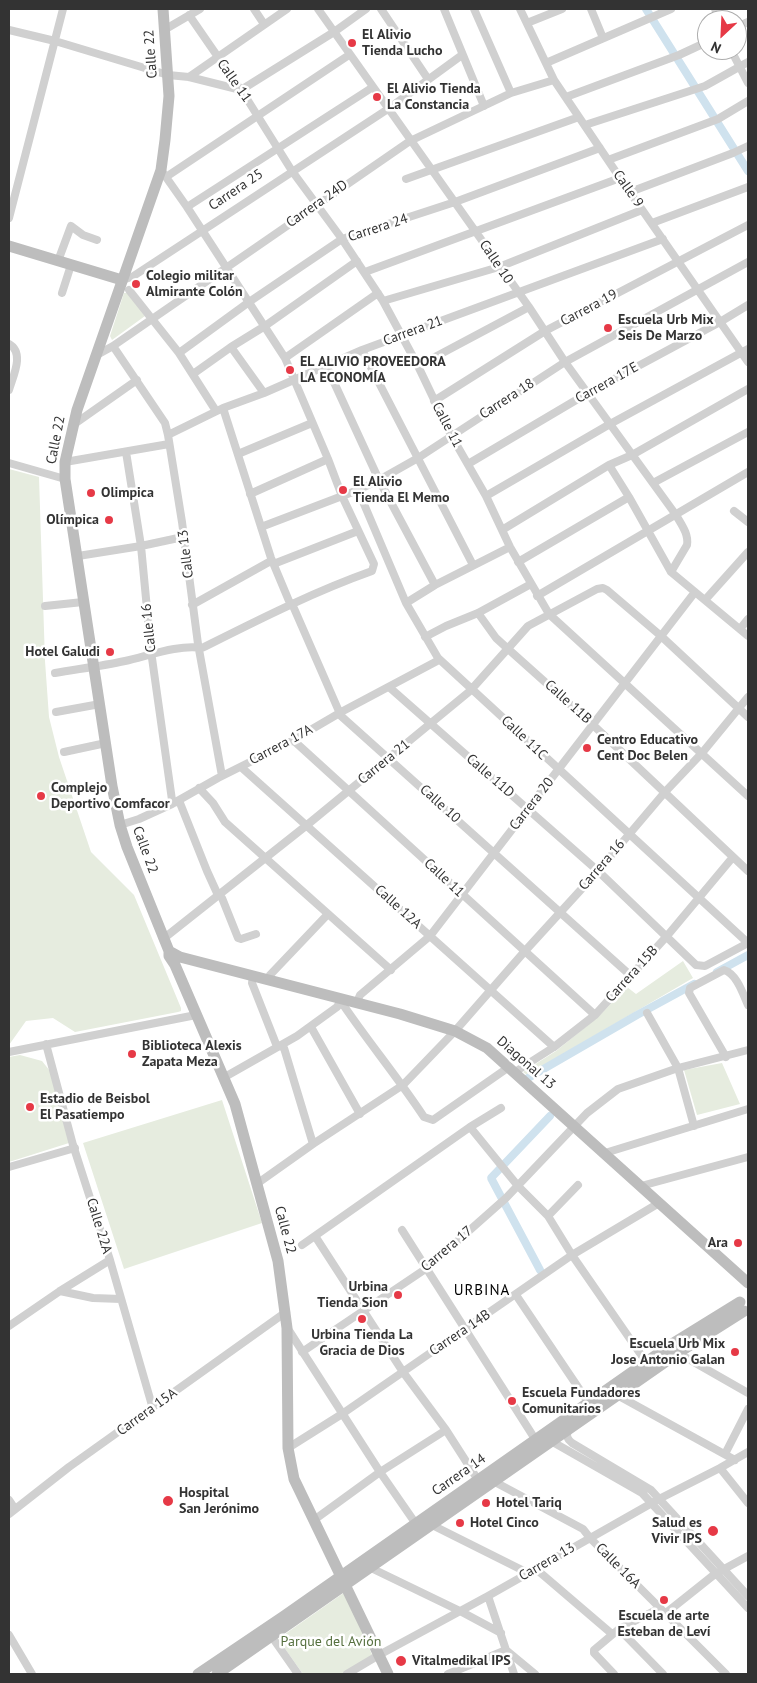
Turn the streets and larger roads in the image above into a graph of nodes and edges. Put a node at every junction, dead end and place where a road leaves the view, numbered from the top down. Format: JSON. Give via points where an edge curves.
{"nodes":[{"id":1,"x":64,"y":9,"type":"edge"},
{"id":2,"x":163,"y":9,"type":"edge"},
{"id":3,"x":200,"y":9,"type":"edge"},
{"id":4,"x":254,"y":9,"type":"edge"},
{"id":5,"x":288,"y":9,"type":"edge"},
{"id":6,"x":318,"y":9,"type":"edge"},
{"id":7,"x":366,"y":9,"type":"edge"},
{"id":8,"x":380,"y":9,"type":"edge"},
{"id":9,"x":444,"y":9,"type":"edge"},
{"id":10,"x":474,"y":9,"type":"edge"},
{"id":11,"x":520,"y":9,"type":"edge"},
{"id":12,"x":562,"y":9,"type":"edge"},
{"id":13,"x":591,"y":9,"type":"edge"},
{"id":14,"x":671,"y":9,"type":"edge"},
{"id":15,"x":189,"y":15,"type":"junction"},
{"id":16,"x":527,"y":23,"type":"junction"},
{"id":17,"x":264,"y":24,"type":"junction"},
{"id":18,"x":9,"y":30,"type":"edge"},
{"id":19,"x":164,"y":30,"type":"junction"},
{"id":20,"x":334,"y":32,"type":"junction"},
{"id":21,"x":603,"y":38,"type":"junction"},
{"id":22,"x":55,"y":41,"type":"junction"},
{"id":23,"x":697,"y":47,"type":"edge"},
{"id":24,"x":349,"y":55,"type":"junction"},
{"id":25,"x":462,"y":55,"type":"junction"},
{"id":26,"x":217,"y":56,"type":"junction"},
{"id":27,"x":736,"y":60,"type":"edge"},
{"id":28,"x":748,"y":62,"type":"edge"},
{"id":29,"x":546,"y":63,"type":"junction"},
{"id":30,"x":739,"y":67,"type":"junction"},
{"id":31,"x":168,"y":75,"type":"junction"},
{"id":32,"x":189,"y":77,"type":"junction"},
{"id":33,"x":428,"y":79,"type":"junction"},
{"id":34,"x":554,"y":80,"type":"junction"},
{"id":35,"x":748,"y":83,"type":"edge"},
{"id":36,"x":373,"y":87,"type":"junction"},
{"id":37,"x":242,"y":90,"type":"junction"},
{"id":38,"x":511,"y":93,"type":"junction"},
{"id":39,"x":566,"y":97,"type":"junction"},
{"id":40,"x":748,"y":101,"type":"edge"},
{"id":41,"x":484,"y":106,"type":"junction"},
{"id":42,"x":388,"y":109,"type":"junction"},
{"id":43,"x":257,"y":115,"type":"junction"},
{"id":44,"x":580,"y":117,"type":"junction"},
{"id":45,"x":585,"y":125,"type":"junction"},
{"id":46,"x":410,"y":141,"type":"junction"},
{"id":47,"x":748,"y":146,"type":"edge"},
{"id":48,"x":278,"y":148,"type":"junction"},
{"id":49,"x":600,"y":148,"type":"junction"},
{"id":50,"x":608,"y":160,"type":"junction"},
{"id":51,"x":292,"y":170,"type":"junction"},
{"id":52,"x":432,"y":170,"type":"junction"},
{"id":53,"x":163,"y":174,"type":"junction"},
{"id":54,"x":620,"y":178,"type":"junction"},
{"id":55,"x":406,"y":179,"type":"dead end"},
{"id":56,"x":748,"y":187,"type":"edge"},
{"id":57,"x":630,"y":192,"type":"junction"},
{"id":58,"x":455,"y":202,"type":"junction"},
{"id":59,"x":317,"y":204,"type":"junction"},
{"id":60,"x":187,"y":207,"type":"junction"},
{"id":61,"x":642,"y":210,"type":"junction"},
{"id":62,"x":9,"y":218,"type":"edge"},
{"id":63,"x":652,"y":223,"type":"junction"},
{"id":64,"x":748,"y":225,"type":"edge"},
{"id":65,"x":202,"y":230,"type":"junction"},
{"id":66,"x":476,"y":231,"type":"junction"},
{"id":67,"x":342,"y":239,"type":"junction"},
{"id":68,"x":663,"y":239,"type":"junction"},
{"id":69,"x":97,"y":240,"type":"dead end"},
{"id":70,"x":9,"y":246,"type":"edge"},
{"id":71,"x":58,"y":261,"type":"junction"},
{"id":72,"x":357,"y":261,"type":"junction"},
{"id":73,"x":679,"y":261,"type":"junction"},
{"id":74,"x":748,"y":262,"type":"edge"},
{"id":75,"x":71,"y":265,"type":"junction"},
{"id":76,"x":227,"y":267,"type":"junction"},
{"id":77,"x":499,"y":267,"type":"junction"},
{"id":78,"x":365,"y":272,"type":"junction"},
{"id":79,"x":122,"y":280,"type":"junction"},
{"id":80,"x":129,"y":290,"type":"dead end"},
{"id":81,"x":699,"y":290,"type":"junction"},
{"id":82,"x":62,"y":293,"type":"dead end"},
{"id":83,"x":378,"y":293,"type":"junction"},
{"id":84,"x":518,"y":294,"type":"junction"},
{"id":85,"x":383,"y":301,"type":"junction"},
{"id":86,"x":249,"y":302,"type":"junction"},
{"id":87,"x":748,"y":305,"type":"edge"},
{"id":88,"x":529,"y":307,"type":"junction"},
{"id":89,"x":151,"y":319,"type":"junction"},
{"id":90,"x":720,"y":322,"type":"junction"},
{"id":91,"x":265,"y":326,"type":"junction"},
{"id":92,"x":545,"y":331,"type":"junction"},
{"id":93,"x":402,"y":334,"type":"junction"},
{"id":94,"x":12,"y":346,"type":"edge"},
{"id":95,"x":113,"y":346,"type":"junction"},
{"id":96,"x":231,"y":347,"type":"junction"},
{"id":97,"x":362,"y":350,"type":"junction"},
{"id":98,"x":745,"y":351,"type":"edge"},
{"id":99,"x":179,"y":353,"type":"junction"},
{"id":100,"x":95,"y":356,"type":"junction"},
{"id":101,"x":285,"y":358,"type":"junction"},
{"id":102,"x":564,"y":362,"type":"junction"},
{"id":103,"x":748,"y":362,"type":"edge"},
{"id":104,"x":326,"y":365,"type":"junction"},
{"id":105,"x":418,"y":366,"type":"junction"},
{"id":106,"x":193,"y":374,"type":"junction"},
{"id":107,"x":137,"y":380,"type":"junction"},
{"id":108,"x":295,"y":380,"type":"junction"},
{"id":109,"x":748,"y":389,"type":"edge"},
{"id":110,"x":9,"y":390,"type":"edge"},
{"id":111,"x":264,"y":393,"type":"junction"},
{"id":112,"x":588,"y":393,"type":"junction"},
{"id":113,"x":434,"y":401,"type":"junction"},
{"id":114,"x":219,"y":410,"type":"junction"},
{"id":115,"x":312,"y":423,"type":"junction"},
{"id":116,"x":610,"y":424,"type":"junction"},
{"id":117,"x":73,"y":426,"type":"junction"},
{"id":118,"x":748,"y":432,"type":"edge"},
{"id":119,"x":168,"y":435,"type":"junction"},
{"id":120,"x":452,"y":435,"type":"junction"},
{"id":121,"x":169,"y":444,"type":"junction"},
{"id":122,"x":126,"y":452,"type":"junction"},
{"id":123,"x":238,"y":454,"type":"junction"},
{"id":124,"x":632,"y":455,"type":"junction"},
{"id":125,"x":418,"y":458,"type":"junction"},
{"id":126,"x":328,"y":459,"type":"junction"},
{"id":127,"x":65,"y":462,"type":"junction"},
{"id":128,"x":9,"y":463,"type":"edge"},
{"id":129,"x":468,"y":464,"type":"junction"},
{"id":130,"x":609,"y":465,"type":"junction"},
{"id":131,"x":748,"y":472,"type":"edge"},
{"id":132,"x":65,"y":479,"type":"junction"},
{"id":133,"x":379,"y":480,"type":"junction"},
{"id":134,"x":653,"y":483,"type":"junction"},
{"id":135,"x":358,"y":490,"type":"junction"},
{"id":136,"x":250,"y":494,"type":"junction"},
{"id":137,"x":342,"y":496,"type":"junction"},
{"id":138,"x":486,"y":496,"type":"junction"},
{"id":139,"x":629,"y":497,"type":"junction"},
{"id":140,"x":734,"y":511,"type":"dead end"},
{"id":141,"x":676,"y":515,"type":"junction"},
{"id":142,"x":748,"y":522,"type":"edge"},
{"id":143,"x":261,"y":527,"type":"junction"},
{"id":144,"x":502,"y":530,"type":"junction"},
{"id":145,"x":358,"y":531,"type":"junction"},
{"id":146,"x":649,"y":531,"type":"junction"},
{"id":147,"x":183,"y":538,"type":"junction"},
{"id":148,"x":141,"y":546,"type":"junction"},
{"id":149,"x":510,"y":547,"type":"junction"},
{"id":150,"x":748,"y":552,"type":"edge"},
{"id":151,"x":78,"y":556,"type":"junction"},
{"id":152,"x":273,"y":562,"type":"junction"},
{"id":153,"x":518,"y":562,"type":"junction"},
{"id":154,"x":473,"y":565,"type":"junction"},
{"id":155,"x":671,"y":572,"type":"junction"},
{"id":156,"x":531,"y":584,"type":"junction"},
{"id":157,"x":435,"y":585,"type":"junction"},
{"id":158,"x":695,"y":592,"type":"junction"},
{"id":159,"x":537,"y":596,"type":"junction"},
{"id":160,"x":705,"y":600,"type":"junction"},
{"id":161,"x":83,"y":602,"type":"junction"},
{"id":162,"x":291,"y":603,"type":"junction"},
{"id":163,"x":406,"y":603,"type":"junction"},
{"id":164,"x":192,"y":605,"type":"junction"},
{"id":165,"x":45,"y":606,"type":"dead end"},
{"id":166,"x":478,"y":613,"type":"junction"},
{"id":167,"x":549,"y":614,"type":"junction"},
{"id":168,"x":748,"y":619,"type":"edge"},
{"id":169,"x":740,"y":629,"type":"junction"},
{"id":170,"x":661,"y":636,"type":"junction"},
{"id":171,"x":748,"y":636,"type":"edge"},
{"id":172,"x":425,"y":637,"type":"junction"},
{"id":173,"x":198,"y":647,"type":"junction"},
{"id":174,"x":507,"y":648,"type":"junction"},
{"id":175,"x":152,"y":654,"type":"junction"},
{"id":176,"x":439,"y":660,"type":"junction"},
{"id":177,"x":94,"y":666,"type":"junction"},
{"id":178,"x":55,"y":673,"type":"dead end"},
{"id":179,"x":625,"y":684,"type":"junction"},
{"id":180,"x":389,"y":687,"type":"junction"},
{"id":181,"x":472,"y":689,"type":"junction"},
{"id":182,"x":748,"y":697,"type":"edge"},
{"id":183,"x":100,"y":704,"type":"junction"},
{"id":184,"x":739,"y":708,"type":"junction"},
{"id":185,"x":56,"y":712,"type":"dead end"},
{"id":186,"x":340,"y":713,"type":"junction"},
{"id":187,"x":748,"y":717,"type":"edge"},
{"id":188,"x":431,"y":723,"type":"junction"},
{"id":189,"x":592,"y":724,"type":"junction"},
{"id":190,"x":293,"y":740,"type":"junction"},
{"id":191,"x":106,"y":743,"type":"junction"},
{"id":192,"x":64,"y":752,"type":"dead end"},
{"id":193,"x":702,"y":753,"type":"junction"},
{"id":194,"x":388,"y":758,"type":"junction"},
{"id":195,"x":241,"y":767,"type":"junction"},
{"id":196,"x":558,"y":769,"type":"junction"},
{"id":197,"x":222,"y":776,"type":"junction"},
{"id":198,"x":199,"y":788,"type":"junction"},
{"id":199,"x":348,"y":791,"type":"junction"},
{"id":200,"x":665,"y":792,"type":"junction"},
{"id":201,"x":748,"y":796,"type":"edge"},
{"id":202,"x":176,"y":801,"type":"junction"},
{"id":203,"x":528,"y":809,"type":"junction"},
{"id":204,"x":120,"y":824,"type":"junction"},
{"id":205,"x":307,"y":825,"type":"junction"},
{"id":206,"x":630,"y":834,"type":"junction"},
{"id":207,"x":494,"y":853,"type":"junction"},
{"id":208,"x":733,"y":857,"type":"junction"},
{"id":209,"x":265,"y":858,"type":"junction"},
{"id":210,"x":598,"y":871,"type":"junction"},
{"id":211,"x":748,"y":871,"type":"edge"},
{"id":212,"x":462,"y":894,"type":"junction"},
{"id":213,"x":219,"y":896,"type":"junction"},
{"id":214,"x":699,"y":899,"type":"junction"},
{"id":215,"x":560,"y":912,"type":"junction"},
{"id":216,"x":328,"y":914,"type":"junction"},
{"id":217,"x":256,"y":934,"type":"dead end"},
{"id":218,"x":430,"y":936,"type":"junction"},
{"id":219,"x":667,"y":936,"type":"junction"},
{"id":220,"x":164,"y":938,"type":"junction"},
{"id":221,"x":748,"y":943,"type":"edge"},
{"id":222,"x":525,"y":951,"type":"junction"},
{"id":223,"x":175,"y":958,"type":"junction"},
{"id":224,"x":391,"y":970,"type":"junction"},
{"id":225,"x":253,"y":976,"type":"junction"},
{"id":226,"x":630,"y":976,"type":"junction"},
{"id":227,"x":268,"y":980,"type":"junction"},
{"id":228,"x":491,"y":990,"type":"junction"},
{"id":229,"x":340,"y":1001,"type":"junction"},
{"id":230,"x":357,"y":1002,"type":"junction"},
{"id":231,"x":748,"y":1005,"type":"edge"},
{"id":232,"x":646,"y":1013,"type":"dead end"},
{"id":233,"x":196,"y":1015,"type":"junction"},
{"id":234,"x":595,"y":1015,"type":"junction"},
{"id":235,"x":311,"y":1027,"type":"junction"},
{"id":236,"x":455,"y":1031,"type":"junction"},
{"id":237,"x":46,"y":1044,"type":"junction"},
{"id":238,"x":279,"y":1046,"type":"junction"},
{"id":239,"x":554,"y":1048,"type":"junction"},
{"id":240,"x":748,"y":1050,"type":"edge"},
{"id":241,"x":9,"y":1052,"type":"edge"},
{"id":242,"x":726,"y":1056,"type":"junction"},
{"id":243,"x":678,"y":1068,"type":"junction"},
{"id":244,"x":512,"y":1069,"type":"junction"},
{"id":245,"x":223,"y":1078,"type":"junction"},
{"id":246,"x":403,"y":1085,"type":"junction"},
{"id":247,"x":501,"y":1108,"type":"dead end"},
{"id":248,"x":748,"y":1109,"type":"edge"},
{"id":249,"x":360,"y":1114,"type":"junction"},
{"id":250,"x":573,"y":1126,"type":"junction"},
{"id":251,"x":694,"y":1126,"type":"junction"},
{"id":252,"x":470,"y":1128,"type":"junction"},
{"id":253,"x":313,"y":1144,"type":"junction"},
{"id":254,"x":75,"y":1148,"type":"junction"},
{"id":255,"x":605,"y":1153,"type":"junction"},
{"id":256,"x":748,"y":1157,"type":"edge"},
{"id":257,"x":9,"y":1167,"type":"edge"},
{"id":258,"x":258,"y":1183,"type":"junction"},
{"id":259,"x":578,"y":1185,"type":"dead end"},
{"id":260,"x":518,"y":1186,"type":"junction"},
{"id":261,"x":641,"y":1186,"type":"junction"},
{"id":262,"x":659,"y":1203,"type":"junction"},
{"id":263,"x":548,"y":1216,"type":"junction"},
{"id":264,"x":402,"y":1230,"type":"dead end"},
{"id":265,"x":315,"y":1236,"type":"junction"},
{"id":266,"x":302,"y":1244,"type":"dead end"},
{"id":267,"x":572,"y":1255,"type":"junction"},
{"id":268,"x":110,"y":1260,"type":"junction"},
{"id":269,"x":427,"y":1268,"type":"junction"},
{"id":270,"x":748,"y":1283,"type":"edge"},
{"id":271,"x":748,"y":1288,"type":"edge"},
{"id":272,"x":60,"y":1291,"type":"junction"},
{"id":273,"x":516,"y":1295,"type":"junction"},
{"id":274,"x":121,"y":1300,"type":"junction"},
{"id":275,"x":364,"y":1310,"type":"junction"},
{"id":276,"x":744,"y":1310,"type":"edge"},
{"id":277,"x":286,"y":1312,"type":"junction"},
{"id":278,"x":9,"y":1326,"type":"edge"},
{"id":279,"x":287,"y":1328,"type":"junction"},
{"id":280,"x":466,"y":1329,"type":"junction"},
{"id":281,"x":302,"y":1352,"type":"junction"},
{"id":282,"x":678,"y":1353,"type":"junction"},
{"id":283,"x":646,"y":1362,"type":"junction"},
{"id":284,"x":403,"y":1372,"type":"junction"},
{"id":285,"x":748,"y":1393,"type":"edge"},
{"id":286,"x":618,"y":1395,"type":"junction"},
{"id":287,"x":588,"y":1402,"type":"junction"},
{"id":288,"x":153,"y":1409,"type":"junction"},
{"id":289,"x":748,"y":1409,"type":"edge"},
{"id":290,"x":342,"y":1414,"type":"junction"},
{"id":291,"x":446,"y":1430,"type":"junction"},
{"id":292,"x":568,"y":1430,"type":"junction"},
{"id":293,"x":535,"y":1439,"type":"junction"},
{"id":294,"x":551,"y":1442,"type":"junction"},
{"id":295,"x":288,"y":1448,"type":"junction"},
{"id":296,"x":748,"y":1452,"type":"edge"},
{"id":297,"x":725,"y":1454,"type":"junction"},
{"id":298,"x":736,"y":1460,"type":"junction"},
{"id":299,"x":720,"y":1468,"type":"junction"},
{"id":300,"x":380,"y":1472,"type":"junction"},
{"id":301,"x":478,"y":1480,"type":"junction"},
{"id":302,"x":493,"y":1481,"type":"junction"},
{"id":303,"x":9,"y":1500,"type":"edge"},
{"id":304,"x":655,"y":1501,"type":"junction"},
{"id":305,"x":748,"y":1503,"type":"edge"},
{"id":306,"x":12,"y":1511,"type":"edge"},
{"id":307,"x":314,"y":1520,"type":"junction"},
{"id":308,"x":416,"y":1524,"type":"junction"},
{"id":309,"x":432,"y":1525,"type":"junction"},
{"id":310,"x":590,"y":1538,"type":"junction"},
{"id":311,"x":748,"y":1556,"type":"edge"},
{"id":312,"x":371,"y":1568,"type":"junction"},
{"id":313,"x":536,"y":1569,"type":"junction"},
{"id":314,"x":718,"y":1571,"type":"junction"},
{"id":315,"x":528,"y":1573,"type":"junction"},
{"id":316,"x":344,"y":1581,"type":"junction"},
{"id":317,"x":488,"y":1596,"type":"junction"},
{"id":318,"x":748,"y":1596,"type":"edge"},
{"id":319,"x":748,"y":1608,"type":"edge"},
{"id":320,"x":663,"y":1610,"type":"junction"},
{"id":321,"x":460,"y":1611,"type":"junction"},
{"id":322,"x":616,"y":1632,"type":"junction"},
{"id":323,"x":501,"y":1633,"type":"junction"},
{"id":324,"x":9,"y":1635,"type":"edge"},
{"id":325,"x":272,"y":1638,"type":"junction"},
{"id":326,"x":506,"y":1650,"type":"junction"},
{"id":327,"x":379,"y":1655,"type":"junction"},
{"id":328,"x":32,"y":1674,"type":"edge"},
{"id":329,"x":198,"y":1674,"type":"edge"},
{"id":330,"x":217,"y":1674,"type":"edge"},
{"id":331,"x":298,"y":1674,"type":"edge"},
{"id":332,"x":348,"y":1674,"type":"edge"},
{"id":333,"x":388,"y":1674,"type":"edge"},
{"id":334,"x":448,"y":1674,"type":"edge"},
{"id":335,"x":514,"y":1674,"type":"edge"},
{"id":336,"x":535,"y":1674,"type":"edge"},
{"id":337,"x":614,"y":1674,"type":"edge"},
{"id":338,"x":663,"y":1674,"type":"edge"},
{"id":339,"x":726,"y":1674,"type":"edge"}],
"edges":[{"from":1,"to":22,"type":"street"},
{"from":2,"to":19,"type":"street","name":"Calle 22"},
{"from":3,"to":15,"type":"street"},
{"from":4,"to":17,"type":"street"},
{"from":5,"to":17,"type":"street"},
{"from":6,"to":20,"type":"street","name":"Calle 10"},
{"from":7,"to":20,"type":"street"},
{"from":8,"to":33,"type":"street"},
{"from":9,"to":25,"type":"street"},
{"from":10,"to":38,"type":"street"},
{"from":11,"to":16,"type":"street","name":"Calle 9"},
{"from":12,"to":16,"type":"street"},
{"from":13,"to":21,"type":"street"},
{"from":14,"to":21,"type":"street"},
{"from":15,"to":19,"type":"street"},
{"from":15,"to":26,"type":"street","name":"Calle 11"},
{"from":16,"to":29,"type":"street","name":"Calle 9"},
{"from":17,"to":26,"type":"street"},
{"from":18,"to":22,"type":"street"},
{"from":19,"to":31,"type":"street","name":"Calle 22"},
{"from":20,"to":24,"type":"street","name":"Calle 10"},
{"from":20,"to":37,"type":"street"},
{"from":21,"to":29,"type":"street"},
{"from":22,"to":31,"type":"street"},
{"from":22,"to":62,"type":"street"},
{"from":23,"to":39,"type":"street"},
{"from":24,"to":36,"type":"street","name":"Calle 10"},
{"from":24,"to":43,"type":"street"},
{"from":25,"to":33,"type":"street","name":"Carrera 25"},
{"from":25,"to":41,"type":"street"},
{"from":26,"to":32,"type":"street"},
{"from":26,"to":37,"type":"street","name":"Calle 11"},
{"from":27,"to":30,"type":"street"},
{"from":28,"to":30,"type":"street"},
{"from":29,"to":34,"type":"street","name":"Calle 9"},
{"from":30,"to":35,"type":"street"},
{"from":30,"to":45,"type":"street","via":[[698,88]]},
{"from":31,"to":32,"type":"street"},
{"from":31,"to":53,"type":"street","name":"Calle 22"},
{"from":32,"to":37,"type":"street"},
{"from":33,"to":42,"type":"street","name":"Carrera 25"},
{"from":34,"to":38,"type":"street","name":"Carrera 24D"},
{"from":34,"to":39,"type":"street","name":"Calle 9"},
{"from":36,"to":42,"type":"street","name":"Calle 10"},
{"from":36,"to":48,"type":"street"},
{"from":37,"to":43,"type":"street","name":"Calle 11"},
{"from":38,"to":41,"type":"street","name":"Carrera 24D"},
{"from":39,"to":44,"type":"street","name":"Calle 9"},
{"from":40,"to":50,"type":"street","via":[[716,120]]},
{"from":41,"to":46,"type":"street","name":"Carrera 24D"},
{"from":42,"to":46,"type":"street","name":"Calle 10"},
{"from":42,"to":51,"type":"street","name":"Carrera 25"},
{"from":43,"to":48,"type":"street","name":"Calle 11"},
{"from":43,"to":53,"type":"street"},
{"from":44,"to":45,"type":"street","name":"Calle 9"},
{"from":44,"to":52,"type":"street"},
{"from":45,"to":49,"type":"street","name":"Calle 9"},
{"from":46,"to":52,"type":"street","name":"Calle 10"},
{"from":46,"to":59,"type":"street","name":"Carrera 24D"},
{"from":47,"to":57,"type":"street"},
{"from":48,"to":51,"type":"street","name":"Calle 11"},
{"from":48,"to":60,"type":"street"},
{"from":49,"to":50,"type":"street","name":"Calle 9"},
{"from":49,"to":58,"type":"street","name":"Carrera 24"},
{"from":50,"to":54,"type":"street","name":"Calle 9"},
{"from":51,"to":59,"type":"street","name":"Calle 11"},
{"from":51,"to":65,"type":"street","name":"Carrera 25"},
{"from":52,"to":55,"type":"street"},
{"from":52,"to":58,"type":"street","name":"Calle 10"},
{"from":53,"to":60,"type":"street"},
{"from":53,"to":79,"type":"street","name":"Calle 22"},
{"from":54,"to":57,"type":"street","name":"Calle 9"},
{"from":54,"to":66,"type":"street"},
{"from":56,"to":63,"type":"street"},
{"from":57,"to":61,"type":"street","name":"Calle 9"},
{"from":58,"to":66,"type":"street","name":"Calle 10"},
{"from":58,"to":67,"type":"street","name":"Carrera 24"},
{"from":59,"to":67,"type":"street","name":"Calle 11"},
{"from":59,"to":76,"type":"street","name":"Carrera 24D"},
{"from":60,"to":65,"type":"street"},
{"from":61,"to":63,"type":"street","name":"Calle 9"},
{"from":61,"to":77,"type":"street"},
{"from":63,"to":68,"type":"street","name":"Calle 9"},
{"from":64,"to":73,"type":"street","name":"Carrera 19"},
{"from":65,"to":76,"type":"street"},
{"from":65,"to":79,"type":"street","name":"Carrera 25","via":[[132,277]]},
{"from":66,"to":77,"type":"street","name":"Calle 10"},
{"from":66,"to":78,"type":"street"},
{"from":67,"to":72,"type":"street","name":"Calle 11"},
{"from":67,"to":86,"type":"street","name":"Carrera 24"},
{"from":68,"to":73,"type":"street","name":"Calle 9"},
{"from":68,"to":84,"type":"street","name":"Carrera 21"},
{"from":69,"to":71,"type":"street","via":[[83,236],[71,226]]},
{"from":70,"to":71,"type":"street"},
{"from":71,"to":75,"type":"street"},
{"from":72,"to":78,"type":"street","name":"Calle 11"},
{"from":72,"to":91,"type":"street"},
{"from":73,"to":81,"type":"street","name":"Calle 9"},
{"from":73,"to":92,"type":"street","name":"Carrera 19"},
{"from":74,"to":81,"type":"street","name":"Carrera 18"},
{"from":75,"to":79,"type":"street"},
{"from":75,"to":82,"type":"street"},
{"from":76,"to":86,"type":"street"},
{"from":76,"to":89,"type":"street","name":"Carrera 24D"},
{"from":77,"to":84,"type":"street","name":"Calle 10"},
{"from":77,"to":85,"type":"street"},
{"from":78,"to":83,"type":"street","name":"Calle 11"},
{"from":79,"to":100,"type":"street","name":"Calle 22"},
{"from":80,"to":89,"type":"street","name":"Calle 10"},
{"from":81,"to":90,"type":"street","name":"Calle 9"},
{"from":81,"to":102,"type":"street","name":"Carrera 18"},
{"from":83,"to":85,"type":"street","name":"Calle 11"},
{"from":83,"to":101,"type":"street"},
{"from":84,"to":88,"type":"street","name":"Calle 10"},
{"from":84,"to":93,"type":"street","name":"Carrera 21"},
{"from":85,"to":93,"type":"street","name":"Calle 11"},
{"from":86,"to":91,"type":"street"},
{"from":86,"to":99,"type":"street","name":"Carrera 24"},
{"from":87,"to":90,"type":"street","name":"Carrera 17E"},
{"from":88,"to":92,"type":"street","name":"Calle 10"},
{"from":88,"to":105,"type":"street"},
{"from":89,"to":95,"type":"street","name":"Carrera 24D"},
{"from":89,"to":99,"type":"street","name":"Calle 10"},
{"from":90,"to":98,"type":"street","name":"Calle 9"},
{"from":90,"to":112,"type":"street","name":"Carrera 17E"},
{"from":91,"to":96,"type":"street"},
{"from":91,"to":101,"type":"street"},
{"from":92,"to":102,"type":"street","name":"Calle 10"},
{"from":92,"to":113,"type":"street","name":"Carrera 19"},
{"from":93,"to":97,"type":"street","name":"Carrera 21"},
{"from":93,"to":105,"type":"street","name":"Calle 11"},
{"from":94,"to":110,"type":"street","via":[[18,356]]},
{"from":95,"to":100,"type":"street","name":"Carrera 24D"},
{"from":95,"to":107,"type":"street","name":"Calle 13"},
{"from":96,"to":106,"type":"street"},
{"from":96,"to":111,"type":"street"},
{"from":97,"to":104,"type":"street","name":"Carrera 21"},
{"from":97,"to":125,"type":"street"},
{"from":98,"to":103,"type":"street","name":"Calle 9"},
{"from":98,"to":116,"type":"street"},
{"from":99,"to":106,"type":"street","name":"Calle 10"},
{"from":100,"to":117,"type":"street","name":"Calle 22"},
{"from":101,"to":108,"type":"street"},
{"from":102,"to":112,"type":"street","name":"Calle 10"},
{"from":102,"to":120,"type":"street","name":"Carrera 18"},
{"from":104,"to":108,"type":"street","name":"Carrera 21"},
{"from":104,"to":133,"type":"street"},
{"from":105,"to":113,"type":"street","name":"Calle 11"},
{"from":106,"to":114,"type":"street","name":"Calle 10"},
{"from":107,"to":117,"type":"street"},
{"from":107,"to":119,"type":"street","name":"Calle 13","via":[[165,423]]},
{"from":108,"to":111,"type":"street","name":"Carrera 21"},
{"from":108,"to":115,"type":"street"},
{"from":109,"to":124,"type":"street"},
{"from":111,"to":114,"type":"street","name":"Carrera 21"},
{"from":112,"to":116,"type":"street","name":"Calle 10"},
{"from":112,"to":129,"type":"street","name":"Carrera 17E"},
{"from":113,"to":120,"type":"street","name":"Calle 11"},
{"from":114,"to":119,"type":"street","name":"Carrera 21"},
{"from":114,"to":123,"type":"street","name":"Calle 10"},
{"from":115,"to":123,"type":"street"},
{"from":115,"to":126,"type":"street"},
{"from":116,"to":124,"type":"street","name":"Calle 10"},
{"from":116,"to":138,"type":"street"},
{"from":117,"to":127,"type":"street","name":"Calle 22"},
{"from":118,"to":134,"type":"street"},
{"from":119,"to":121,"type":"street","name":"Calle 13"},
{"from":120,"to":125,"type":"street","name":"Carrera 18"},
{"from":120,"to":129,"type":"street","name":"Calle 11"},
{"from":121,"to":122,"type":"street"},
{"from":121,"to":147,"type":"street","name":"Calle 13"},
{"from":122,"to":127,"type":"street"},
{"from":122,"to":148,"type":"street","name":"Calle 16"},
{"from":123,"to":136,"type":"street","name":"Calle 10"},
{"from":124,"to":130,"type":"street"},
{"from":124,"to":134,"type":"street","name":"Calle 10"},
{"from":125,"to":133,"type":"street","name":"Carrera 18"},
{"from":125,"to":154,"type":"street"},
{"from":126,"to":136,"type":"street"},
{"from":126,"to":137,"type":"street"},
{"from":127,"to":132,"type":"street","name":"Calle 22"},
{"from":128,"to":132,"type":"street"},
{"from":129,"to":138,"type":"street","name":"Calle 11"},
{"from":130,"to":139,"type":"street"},
{"from":130,"to":144,"type":"street"},
{"from":131,"to":141,"type":"street"},
{"from":132,"to":151,"type":"street","name":"Calle 22"},
{"from":133,"to":135,"type":"street","name":"Carrera 18"},
{"from":133,"to":157,"type":"street"},
{"from":134,"to":141,"type":"street","name":"Calle 10"},
{"from":135,"to":137,"type":"street","name":"Carrera 18"},
{"from":135,"to":163,"type":"street","name":"Calle 11C"},
{"from":136,"to":143,"type":"street","name":"Calle 10"},
{"from":137,"to":143,"type":"street","name":"Carrera 18"},
{"from":137,"to":145,"type":"street"},
{"from":138,"to":144,"type":"street","name":"Calle 11"},
{"from":139,"to":146,"type":"street"},
{"from":139,"to":153,"type":"street"},
{"from":140,"to":142,"type":"street"},
{"from":141,"to":146,"type":"street"},
{"from":141,"to":155,"type":"street","name":"Calle 10","via":[[688,540]]},
{"from":143,"to":152,"type":"street","name":"Calle 10"},
{"from":144,"to":149,"type":"street","name":"Calle 11"},
{"from":145,"to":152,"type":"street"},
{"from":145,"to":162,"type":"street","via":[[374,564],[372,571]]},
{"from":146,"to":155,"type":"street"},
{"from":146,"to":159,"type":"street"},
{"from":147,"to":148,"type":"street"},
{"from":147,"to":164,"type":"street","name":"Calle 13"},
{"from":148,"to":151,"type":"street"},
{"from":148,"to":175,"type":"street","name":"Calle 16"},
{"from":149,"to":153,"type":"street","name":"Calle 11"},
{"from":149,"to":154,"type":"street"},
{"from":150,"to":160,"type":"street"},
{"from":151,"to":161,"type":"street","name":"Calle 22"},
{"from":152,"to":162,"type":"street","name":"Calle 10"},
{"from":152,"to":164,"type":"street"},
{"from":153,"to":156,"type":"street","name":"Calle 11"},
{"from":154,"to":157,"type":"street"},
{"from":155,"to":158,"type":"street"},
{"from":156,"to":159,"type":"street","name":"Calle 11"},
{"from":156,"to":166,"type":"street"},
{"from":157,"to":163,"type":"street"},
{"from":158,"to":160,"type":"street"},
{"from":158,"to":170,"type":"street","name":"Carrera 20"},
{"from":159,"to":167,"type":"street","name":"Calle 11"},
{"from":160,"to":169,"type":"street"},
{"from":161,"to":165,"type":"street"},
{"from":161,"to":177,"type":"street","name":"Calle 22"},
{"from":162,"to":173,"type":"street","via":[[202,648]]},
{"from":162,"to":186,"type":"street","name":"Calle 10"},
{"from":163,"to":172,"type":"street","name":"Calle 11C"},
{"from":164,"to":173,"type":"street","name":"Calle 13"},
{"from":166,"to":172,"type":"street"},
{"from":166,"to":174,"type":"street","name":"Calle 11B"},
{"from":167,"to":170,"type":"street","name":"Carrera 21","via":[[603,588]]},
{"from":167,"to":174,"type":"street","name":"Carrera 21","via":[[528,626]]},
{"from":167,"to":179,"type":"street","name":"Calle 11"},
{"from":168,"to":169,"type":"street"},
{"from":169,"to":171,"type":"street"},
{"from":170,"to":179,"type":"street","name":"Carrera 20"},
{"from":170,"to":184,"type":"street"},
{"from":172,"to":176,"type":"street","name":"Calle 11C"},
{"from":173,"to":175,"type":"street"},
{"from":173,"to":197,"type":"street","name":"Calle 13"},
{"from":174,"to":181,"type":"street","name":"Carrera 21"},
{"from":174,"to":189,"type":"street","name":"Calle 11B"},
{"from":175,"to":177,"type":"street"},
{"from":175,"to":202,"type":"street","name":"Calle 16","via":[[172,800]]},
{"from":176,"to":180,"type":"street","name":"Carrera 17A"},
{"from":176,"to":181,"type":"street","name":"Calle 11C"},
{"from":177,"to":178,"type":"street"},
{"from":177,"to":183,"type":"street","name":"Calle 22"},
{"from":179,"to":189,"type":"street","name":"Carrera 20"},
{"from":179,"to":193,"type":"street","name":"Calle 11"},
{"from":180,"to":186,"type":"street","name":"Carrera 17A"},
{"from":180,"to":188,"type":"street","name":"Calle 11D"},
{"from":181,"to":188,"type":"street","name":"Carrera 21"},
{"from":181,"to":196,"type":"street","name":"Calle 11C"},
{"from":182,"to":184,"type":"street","name":"Carrera 16"},
{"from":183,"to":185,"type":"street"},
{"from":183,"to":191,"type":"street","name":"Calle 22"},
{"from":184,"to":187,"type":"street"},
{"from":184,"to":193,"type":"street","name":"Carrera 16"},
{"from":186,"to":190,"type":"street","name":"Carrera 17A"},
{"from":186,"to":194,"type":"street","name":"Calle 10"},
{"from":188,"to":194,"type":"street","name":"Carrera 21"},
{"from":188,"to":203,"type":"street","name":"Calle 11D"},
{"from":189,"to":196,"type":"street","name":"Carrera 20"},
{"from":189,"to":200,"type":"street","name":"Calle 11B"},
{"from":190,"to":195,"type":"street","name":"Carrera 17A"},
{"from":190,"to":199,"type":"street","name":"Calle 11"},
{"from":191,"to":192,"type":"street"},
{"from":191,"to":204,"type":"street","name":"Calle 22"},
{"from":193,"to":200,"type":"street","name":"Carrera 16"},
{"from":193,"to":201,"type":"street","name":"Calle 11"},
{"from":194,"to":199,"type":"street","name":"Carrera 21"},
{"from":194,"to":207,"type":"street","name":"Calle 10"},
{"from":195,"to":197,"type":"street","name":"Carrera 17A"},
{"from":195,"to":205,"type":"street","name":"Calle 12A"},
{"from":196,"to":203,"type":"street","name":"Carrera 20"},
{"from":196,"to":206,"type":"street","name":"Calle 11C"},
{"from":197,"to":198,"type":"street","name":"Carrera 17A"},
{"from":198,"to":202,"type":"street","name":"Carrera 17A"},
{"from":198,"to":209,"type":"street","via":[[225,822]]},
{"from":199,"to":205,"type":"street","name":"Carrera 21"},
{"from":199,"to":212,"type":"street","name":"Calle 11"},
{"from":200,"to":206,"type":"street","name":"Carrera 16"},
{"from":200,"to":208,"type":"street","name":"Calle 11B"},
{"from":202,"to":204,"type":"street","name":"Carrera 17A","via":[[156,812]]},
{"from":202,"to":213,"type":"street","via":[[180,803]]},
{"from":203,"to":207,"type":"street","name":"Carrera 20"},
{"from":203,"to":210,"type":"street","name":"Calle 11D"},
{"from":204,"to":220,"type":"street","name":"Calle 22"},
{"from":205,"to":209,"type":"street","name":"Carrera 21"},
{"from":205,"to":218,"type":"street","name":"Calle 12A"},
{"from":206,"to":210,"type":"street","name":"Carrera 16"},
{"from":206,"to":214,"type":"street","name":"Calle 11C"},
{"from":207,"to":212,"type":"street","name":"Carrera 20"},
{"from":207,"to":215,"type":"street","name":"Calle 10"},
{"from":208,"to":211,"type":"street","name":"Calle 11B"},
{"from":208,"to":214,"type":"street","name":"Carrera 15B"},
{"from":209,"to":213,"type":"street","name":"Carrera 21"},
{"from":209,"to":216,"type":"street"},
{"from":210,"to":215,"type":"street","name":"Carrera 16"},
{"from":210,"to":219,"type":"street","name":"Calle 11D"},
{"from":212,"to":218,"type":"street","name":"Carrera 20"},
{"from":212,"to":222,"type":"street","name":"Calle 11"},
{"from":213,"to":217,"type":"street","via":[[238,938]]},
{"from":213,"to":220,"type":"street","name":"Carrera 21"},
{"from":214,"to":219,"type":"street","name":"Carrera 15B"},
{"from":214,"to":221,"type":"street","name":"Calle 11C"},
{"from":215,"to":222,"type":"street","name":"Carrera 16"},
{"from":215,"to":226,"type":"street","name":"Calle 10"},
{"from":216,"to":224,"type":"street"},
{"from":216,"to":227,"type":"street"},
{"from":218,"to":224,"type":"street","name":"Carrera 20"},
{"from":218,"to":228,"type":"street","name":"Calle 12A"},
{"from":219,"to":221,"type":"street","name":"Calle 11D","via":[[700,966]]},
{"from":219,"to":226,"type":"street","name":"Carrera 15B"},
{"from":220,"to":223,"type":"street","name":"Calle 22"},
{"from":222,"to":228,"type":"street","name":"Carrera 16"},
{"from":222,"to":234,"type":"street","name":"Calle 11"},
{"from":223,"to":225,"type":"street","name":"Diagonal 13"},
{"from":223,"to":233,"type":"street","name":"Calle 22"},
{"from":224,"to":230,"type":"street","name":"Carrera 20","via":[[360,995]]},
{"from":225,"to":227,"type":"street","name":"Diagonal 13"},
{"from":225,"to":238,"type":"street","via":[[252,983]]},
{"from":226,"to":234,"type":"street","name":"Carrera 15B"},
{"from":227,"to":229,"type":"street","name":"Diagonal 13"},
{"from":228,"to":236,"type":"street","name":"Carrera 16"},
{"from":228,"to":239,"type":"street","name":"Calle 12A"},
{"from":229,"to":230,"type":"street","name":"Diagonal 13"},
{"from":229,"to":235,"type":"street"},
{"from":229,"to":246,"type":"street"},
{"from":230,"to":236,"type":"street","name":"Diagonal 13"},
{"from":231,"to":242,"type":"street","via":[[728,971],[724,970],[690,988],[688,994]]},
{"from":232,"to":243,"type":"street"},
{"from":233,"to":237,"type":"street"},
{"from":233,"to":245,"type":"street","name":"Calle 22"},
{"from":234,"to":239,"type":"street","name":"Carrera 15B"},
{"from":235,"to":238,"type":"street"},
{"from":235,"to":249,"type":"street"},
{"from":236,"to":244,"type":"street","name":"Diagonal 13","via":[[487,1048]]},
{"from":236,"to":246,"type":"street"},
{"from":237,"to":241,"type":"street"},
{"from":237,"to":254,"type":"street","name":"Calle 22A"},
{"from":238,"to":245,"type":"street"},
{"from":238,"to":253,"type":"street","via":[[284,1048]]},
{"from":239,"to":244,"type":"street","name":"Carrera 15B"},
{"from":240,"to":242,"type":"street","name":"Carrera 17"},
{"from":242,"to":243,"type":"street","name":"Carrera 17"},
{"from":243,"to":250,"type":"street","name":"Carrera 17","via":[[618,1089]]},
{"from":243,"to":251,"type":"street"},
{"from":244,"to":246,"type":"street","via":[[434,1120],[424,1117]]},
{"from":244,"to":250,"type":"street","name":"Diagonal 13"},
{"from":245,"to":258,"type":"street","name":"Calle 22","via":[[235,1104]]},
{"from":246,"to":249,"type":"street"},
{"from":247,"to":252,"type":"street"},
{"from":248,"to":251,"type":"street"},
{"from":249,"to":253,"type":"street"},
{"from":250,"to":255,"type":"street","name":"Diagonal 13"},
{"from":250,"to":260,"type":"street","name":"Carrera 17"},
{"from":251,"to":255,"type":"street"},
{"from":252,"to":260,"type":"street"},
{"from":252,"to":265,"type":"street"},
{"from":253,"to":258,"type":"street"},
{"from":254,"to":257,"type":"street"},
{"from":254,"to":268,"type":"street","name":"Calle 22A"},
{"from":255,"to":261,"type":"street","name":"Diagonal 13"},
{"from":256,"to":261,"type":"street"},
{"from":258,"to":277,"type":"street","name":"Calle 22","via":[[278,1260]]},
{"from":259,"to":263,"type":"street"},
{"from":260,"to":263,"type":"street"},
{"from":260,"to":269,"type":"street","name":"Carrera 17"},
{"from":261,"to":262,"type":"street","name":"Diagonal 13"},
{"from":262,"to":267,"type":"street","name":"Carrera 14B"},
{"from":262,"to":270,"type":"street","name":"Diagonal 13"},
{"from":263,"to":267,"type":"street"},
{"from":264,"to":269,"type":"street"},
{"from":265,"to":266,"type":"street"},
{"from":265,"to":275,"type":"street"},
{"from":267,"to":273,"type":"street","name":"Carrera 14B"},
{"from":267,"to":283,"type":"street"},
{"from":268,"to":272,"type":"street"},
{"from":268,"to":274,"type":"street","name":"Calle 22A"},
{"from":269,"to":275,"type":"street","name":"Carrera 17"},
{"from":269,"to":280,"type":"street"},
{"from":271,"to":276,"type":"street","via":[[743,1292]]},
{"from":272,"to":274,"type":"street"},
{"from":272,"to":278,"type":"street"},
{"from":273,"to":280,"type":"street","name":"Carrera 14B"},
{"from":273,"to":287,"type":"street"},
{"from":274,"to":288,"type":"street","name":"Calle 22A"},
{"from":275,"to":281,"type":"street","name":"Carrera 17"},
{"from":275,"to":284,"type":"street"},
{"from":276,"to":282,"type":"street","name":"Carrera 14"},
{"from":276,"to":283,"type":"street","name":"Carrera 14","via":[[686,1335]]},
{"from":277,"to":279,"type":"street","name":"Calle 22"},
{"from":277,"to":288,"type":"street","name":"Carrera 15A"},
{"from":279,"to":281,"type":"street"},
{"from":279,"to":295,"type":"street","name":"Calle 22"},
{"from":280,"to":284,"type":"street","name":"Carrera 14B"},
{"from":280,"to":293,"type":"street"},
{"from":281,"to":290,"type":"street"},
{"from":282,"to":285,"type":"street"},
{"from":282,"to":286,"type":"street","name":"Carrera 14"},
{"from":283,"to":287,"type":"street","name":"Carrera 14"},
{"from":284,"to":290,"type":"street","name":"Carrera 14B"},
{"from":284,"to":291,"type":"street"},
{"from":286,"to":292,"type":"street","name":"Carrera 14"},
{"from":286,"to":297,"type":"street"},
{"from":287,"to":293,"type":"street","name":"Carrera 14"},
{"from":288,"to":306,"type":"street","name":"Carrera 15A"},
{"from":289,"to":297,"type":"street"},
{"from":290,"to":295,"type":"street","name":"Carrera 14B"},
{"from":290,"to":300,"type":"street"},
{"from":291,"to":300,"type":"street"},
{"from":291,"to":301,"type":"street"},
{"from":292,"to":294,"type":"street","name":"Carrera 14"},
{"from":292,"to":304,"type":"street","via":[[568,1439],[651,1490]]},
{"from":293,"to":301,"type":"street","name":"Carrera 14"},
{"from":294,"to":302,"type":"street","name":"Carrera 14"},
{"from":294,"to":304,"type":"street"},
{"from":295,"to":307,"type":"street","name":"Calle 22","via":[[294,1479]]},
{"from":296,"to":298,"type":"street","name":"Carrera 13"},
{"from":297,"to":298,"type":"street"},
{"from":298,"to":299,"type":"street","name":"Carrera 13"},
{"from":299,"to":304,"type":"street","name":"Carrera 13"},
{"from":299,"to":305,"type":"street"},
{"from":300,"to":307,"type":"street"},
{"from":300,"to":308,"type":"street"},
{"from":301,"to":308,"type":"street","name":"Carrera 14"},
{"from":302,"to":309,"type":"street","name":"Carrera 14"},
{"from":302,"to":310,"type":"street","name":"Calle 16A","via":[[584,1529]]},
{"from":303,"to":306,"type":"street"},
{"from":304,"to":310,"type":"street","name":"Carrera 13"},
{"from":304,"to":314,"type":"street"},
{"from":307,"to":316,"type":"street","name":"Calle 22"},
{"from":308,"to":316,"type":"street","name":"Carrera 14"},
{"from":309,"to":312,"type":"street","name":"Carrera 14"},
{"from":309,"to":315,"type":"street"},
{"from":310,"to":313,"type":"street","name":"Carrera 13"},
{"from":310,"to":320,"type":"street","name":"Calle 16A"},
{"from":311,"to":314,"type":"street"},
{"from":312,"to":316,"type":"street","name":"Carrera 14"},
{"from":312,"to":321,"type":"street"},
{"from":313,"to":315,"type":"street","name":"Carrera 13"},
{"from":313,"to":322,"type":"street"},
{"from":314,"to":318,"type":"street"},
{"from":314,"to":319,"type":"street"},
{"from":314,"to":320,"type":"street"},
{"from":315,"to":317,"type":"street","name":"Carrera 13"},
{"from":316,"to":325,"type":"street","name":"Carrera 14"},
{"from":316,"to":327,"type":"street","name":"Calle 22"},
{"from":316,"to":329,"type":"street","name":"Carrera 14"},
{"from":317,"to":321,"type":"street","name":"Carrera 13"},
{"from":317,"to":323,"type":"street"},
{"from":320,"to":322,"type":"street"},
{"from":320,"to":339,"type":"street","name":"Calle 16A"},
{"from":321,"to":323,"type":"street"},
{"from":321,"to":327,"type":"street","name":"Carrera 13"},
{"from":322,"to":337,"type":"street","via":[[594,1650]]},
{"from":322,"to":338,"type":"street"},
{"from":323,"to":326,"type":"street"},
{"from":324,"to":328,"type":"street"},
{"from":325,"to":330,"type":"street","name":"Carrera 14"},
{"from":325,"to":331,"type":"street"},
{"from":326,"to":334,"type":"street"},
{"from":326,"to":335,"type":"street"},
{"from":326,"to":336,"type":"street"},
{"from":327,"to":332,"type":"street","name":"Carrera 13"},
{"from":327,"to":333,"type":"street","name":"Calle 22"}]}
